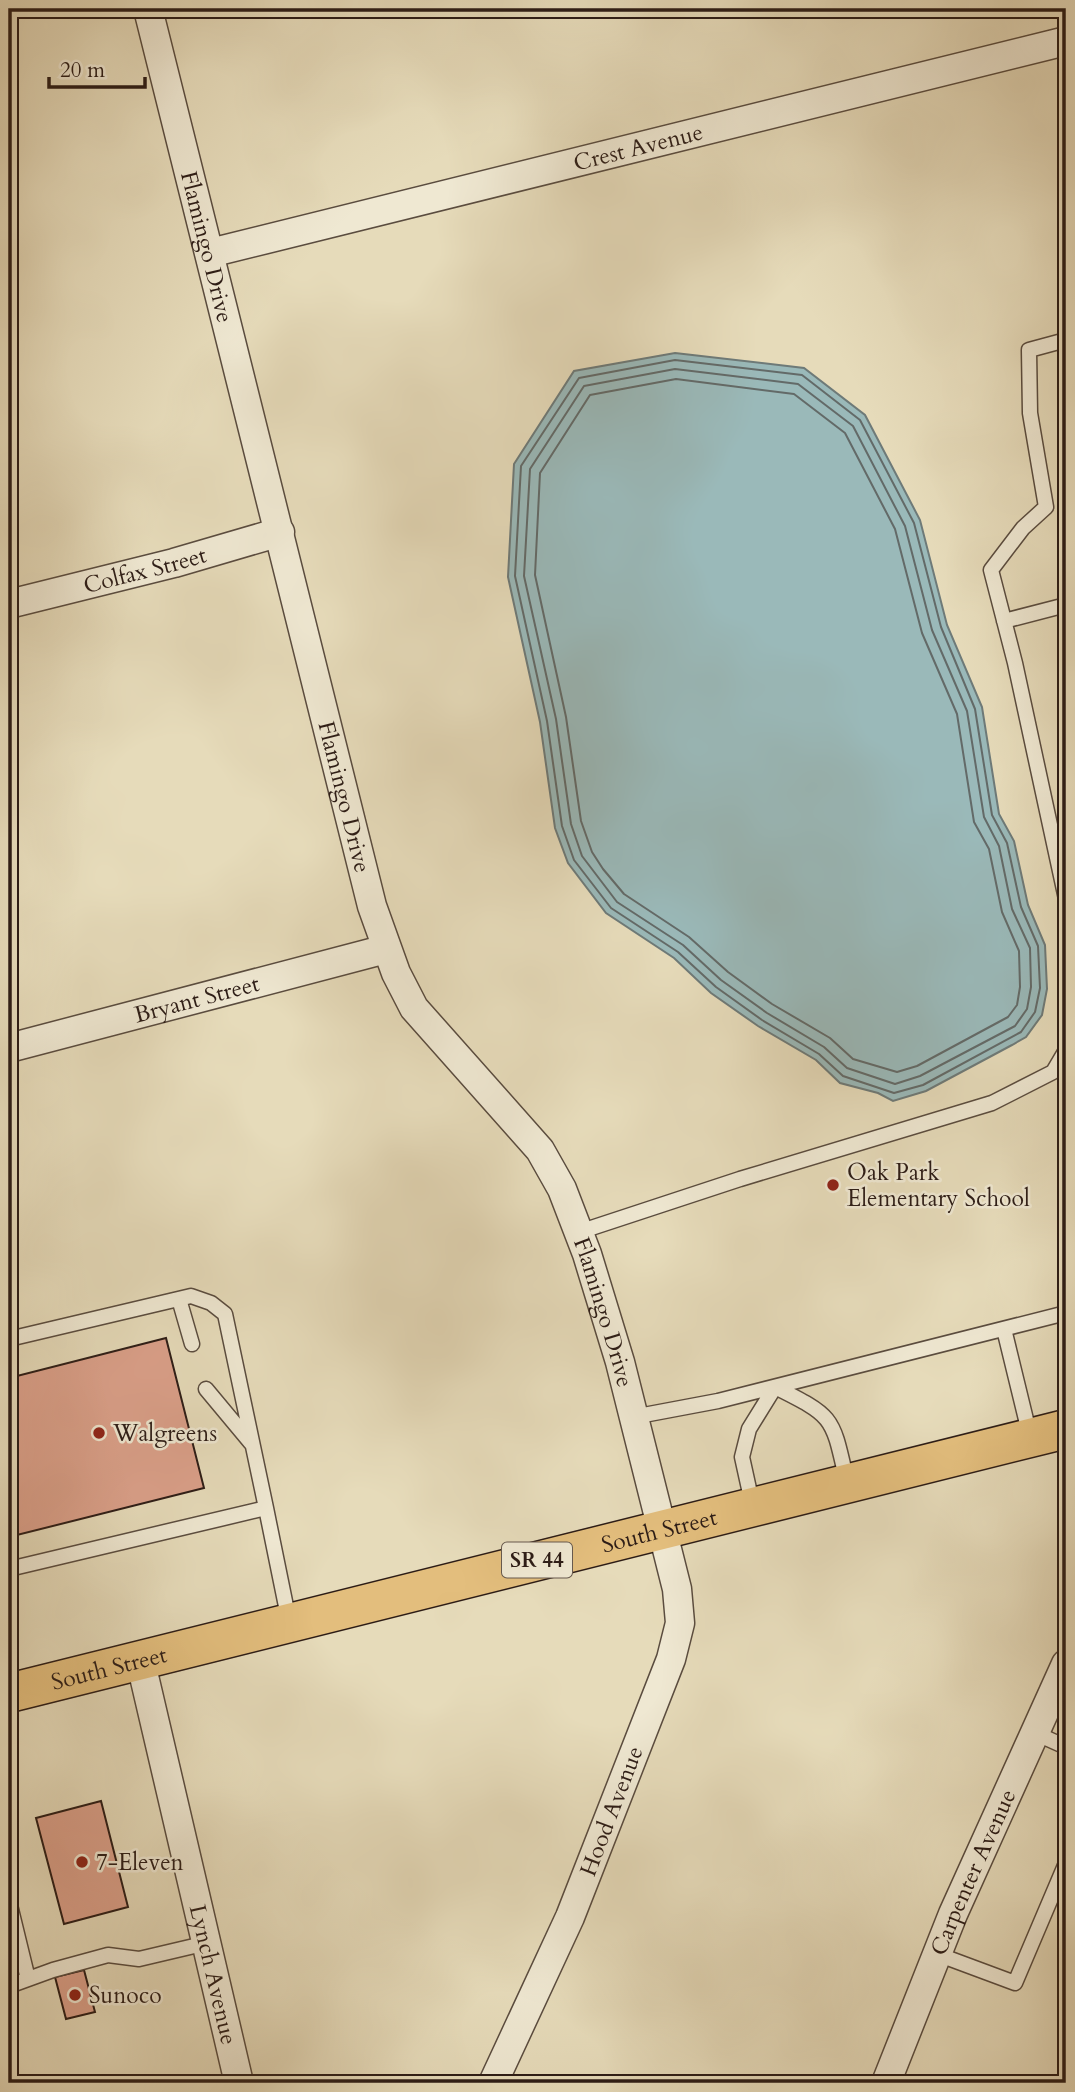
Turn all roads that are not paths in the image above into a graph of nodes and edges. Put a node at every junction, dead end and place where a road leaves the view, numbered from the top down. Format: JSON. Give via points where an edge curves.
{"nodes":[{"id":1,"x":148,"y":9,"type":"edge"},
{"id":2,"x":1066,"y":41,"type":"edge"},
{"id":3,"x":210,"y":253,"type":"junction"},
{"id":4,"x":1066,"y":340,"type":"edge"},
{"id":5,"x":280,"y":532,"type":"junction"},
{"id":6,"x":9,"y":604,"type":"edge"},
{"id":7,"x":1066,"y":606,"type":"edge"},
{"id":8,"x":1004,"y":621,"type":"junction"},
{"id":9,"x":1066,"y":899,"type":"edge"},
{"id":10,"x":386,"y":949,"type":"junction"},
{"id":11,"x":9,"y":1048,"type":"edge"},
{"id":12,"x":1066,"y":1050,"type":"edge"},
{"id":13,"x":579,"y":1233,"type":"junction"},
{"id":14,"x":179,"y":1299,"type":"junction"},
{"id":15,"x":1066,"y":1313,"type":"edge"},
{"id":16,"x":1004,"y":1329,"type":"junction"},
{"id":17,"x":9,"y":1339,"type":"edge"},
{"id":18,"x":192,"y":1344,"type":"dead end"},
{"id":19,"x":775,"y":1387,"type":"junction"},
{"id":20,"x":205,"y":1389,"type":"dead end"},
{"id":21,"x":633,"y":1417,"type":"junction"},
{"id":22,"x":1048,"y":1433,"type":"edge"},
{"id":23,"x":254,"y":1447,"type":"junction"},
{"id":24,"x":848,"y":1483,"type":"junction"},
{"id":25,"x":753,"y":1507,"type":"junction"},
{"id":26,"x":266,"y":1508,"type":"junction"},
{"id":27,"x":660,"y":1530,"type":"junction"},
{"id":28,"x":9,"y":1569,"type":"edge"},
{"id":29,"x":289,"y":1622,"type":"junction"},
{"id":30,"x":140,"y":1660,"type":"junction"},
{"id":31,"x":1066,"y":1664,"type":"edge"},
{"id":32,"x":9,"y":1693,"type":"edge"},
{"id":33,"x":1035,"y":1733,"type":"junction"},
{"id":34,"x":1066,"y":1747,"type":"edge"},
{"id":35,"x":1066,"y":1863,"type":"edge"},
{"id":36,"x":9,"y":1901,"type":"edge"},
{"id":37,"x":207,"y":1943,"type":"junction"},
{"id":38,"x":937,"y":1954,"type":"junction"},
{"id":39,"x":28,"y":1979,"type":"junction"},
{"id":40,"x":9,"y":1986,"type":"edge"},
{"id":41,"x":239,"y":2083,"type":"edge"},
{"id":42,"x":493,"y":2083,"type":"edge"},
{"id":43,"x":886,"y":2083,"type":"edge"}],
"edges":[{"from":1,"to":3,"type":"street","name":"Flamingo Drive"},
{"from":2,"to":3,"type":"street","name":"Crest Avenue"},
{"from":3,"to":5,"type":"street","name":"Flamingo Drive"},
{"from":4,"to":8,"type":"lane","via":[[1029,351],[1030,413],[1046,507],[1023,528],[991,570]]},
{"from":5,"to":6,"type":"street","name":"Colfax Street"},
{"from":5,"to":10,"type":"street","name":"Flamingo Drive"},
{"from":7,"to":8,"type":"lane"},
{"from":8,"to":9,"type":"lane"},
{"from":10,"to":11,"type":"street","name":"Bryant Street"},
{"from":10,"to":13,"type":"street","name":"Flamingo Drive","via":[[414,1008],[540,1150]]},
{"from":12,"to":13,"type":"lane","via":[[1053,1072],[992,1103]]},
{"from":13,"to":21,"type":"street","name":"Flamingo Drive"},
{"from":14,"to":17,"type":"lane"},
{"from":14,"to":18,"type":"lane"},
{"from":14,"to":23,"type":"lane","via":[[191,1296],[225,1314]]},
{"from":15,"to":16,"type":"lane"},
{"from":16,"to":19,"type":"lane"},
{"from":16,"to":22,"type":"lane"},
{"from":19,"to":21,"type":"lane"},
{"from":19,"to":24,"type":"lane","via":[[820,1410],[828,1420],[835,1430]]},
{"from":19,"to":25,"type":"lane","via":[[749,1429],[742,1457]]},
{"from":20,"to":23,"type":"lane"},
{"from":21,"to":27,"type":"street","name":"Flamingo Drive"},
{"from":22,"to":24,"type":"main road","name":"South Street","number":"SR 44"},
{"from":23,"to":26,"type":"lane"},
{"from":24,"to":25,"type":"main road","name":"South Street","number":"SR 44"},
{"from":25,"to":27,"type":"main road","name":"South Street","number":"SR 44"},
{"from":26,"to":28,"type":"lane"},
{"from":26,"to":29,"type":"lane"},
{"from":27,"to":29,"type":"main road","name":"South Street","number":"SR 44"},
{"from":27,"to":42,"type":"street","name":"Hood Avenue","via":[[677,1589],[680,1623],[671,1659],[570,1917]]},
{"from":29,"to":30,"type":"main road","name":"South Street","number":"SR 44"},
{"from":30,"to":32,"type":"main road","name":"South Street","number":"SR 44"},
{"from":30,"to":37,"type":"street","name":"Lynch Avenue"},
{"from":31,"to":33,"type":"street","name":"Carpenter Avenue"},
{"from":33,"to":34,"type":"lane"},
{"from":33,"to":38,"type":"street","name":"Carpenter Avenue"},
{"from":35,"to":38,"type":"lane","via":[[1015,1983]]},
{"from":36,"to":39,"type":"lane"},
{"from":37,"to":39,"type":"lane","via":[[139,1959],[108,1955]]},
{"from":37,"to":41,"type":"street","name":"Lynch Avenue"},
{"from":38,"to":43,"type":"street","name":"Carpenter Avenue"},
{"from":39,"to":40,"type":"lane"}]}
